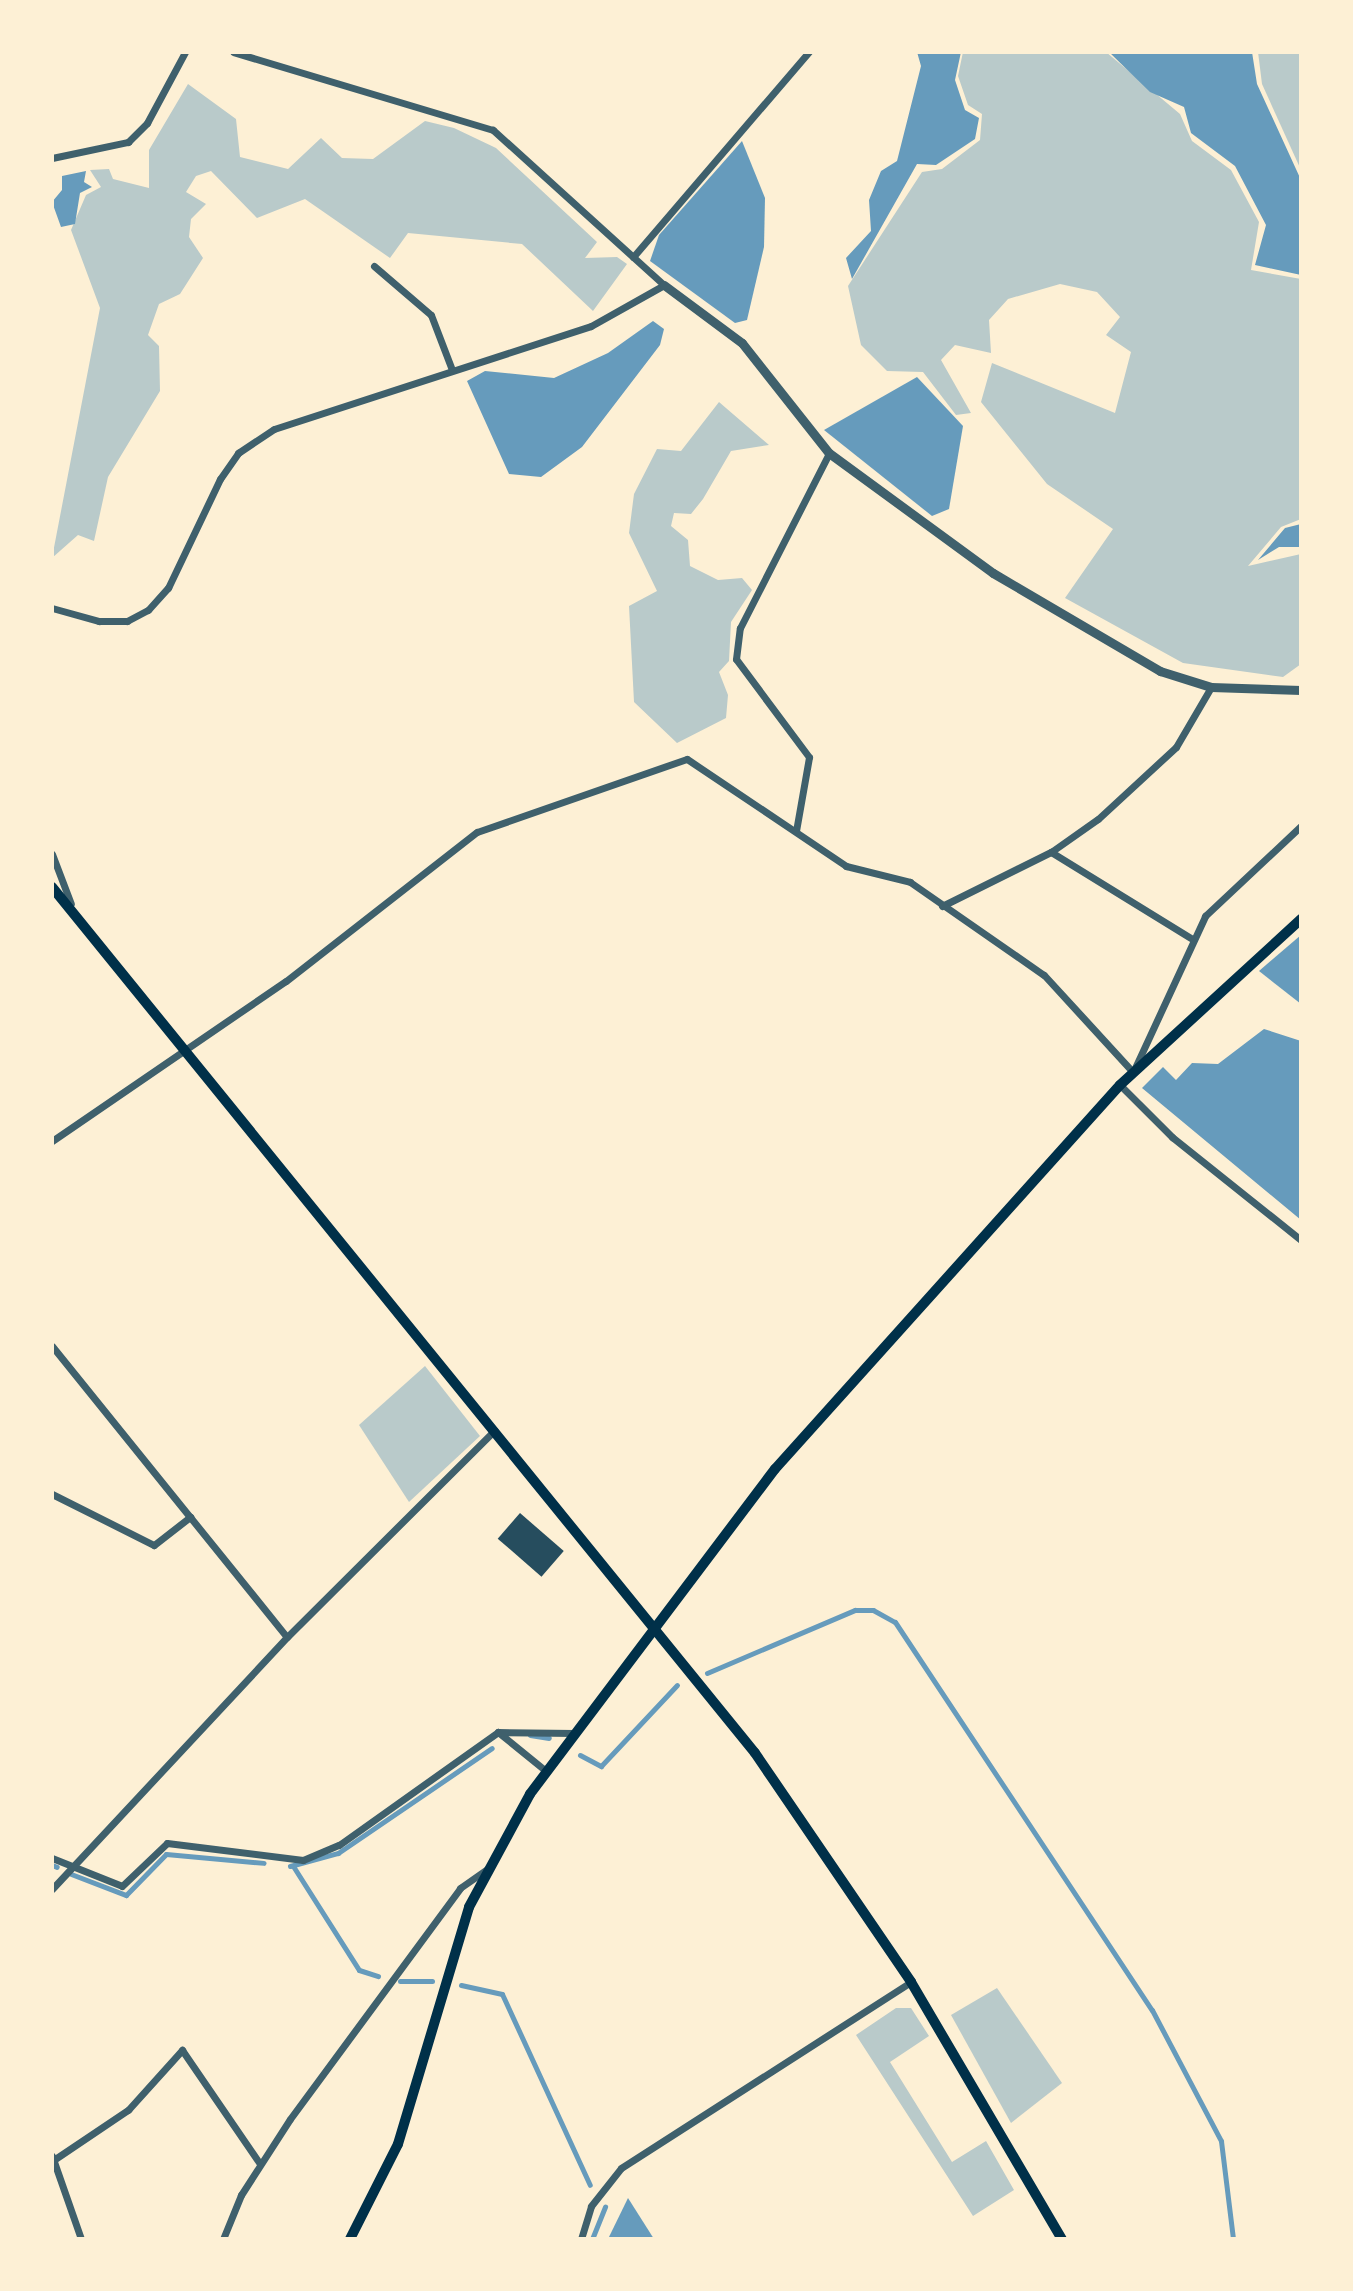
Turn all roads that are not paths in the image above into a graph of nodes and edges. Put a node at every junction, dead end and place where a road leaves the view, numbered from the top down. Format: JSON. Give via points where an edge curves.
{"nodes":[{"id":1,"x":185,"y":52,"type":"edge"},
{"id":2,"x":233,"y":52,"type":"edge"},
{"id":3,"x":809,"y":52,"type":"edge"},
{"id":4,"x":52,"y":158,"type":"edge"},
{"id":5,"x":633,"y":257,"type":"junction"},
{"id":6,"x":374,"y":266,"type":"dead end"},
{"id":7,"x":664,"y":285,"type":"junction"},
{"id":8,"x":452,"y":370,"type":"junction"},
{"id":9,"x":829,"y":453,"type":"junction"},
{"id":10,"x":52,"y":608,"type":"edge"},
{"id":11,"x":1211,"y":687,"type":"junction"},
{"id":12,"x":1301,"y":690,"type":"edge"},
{"id":13,"x":1301,"y":826,"type":"edge"},
{"id":14,"x":796,"y":831,"type":"junction"},
{"id":15,"x":1051,"y":852,"type":"junction"},
{"id":16,"x":52,"y":854,"type":"edge"},
{"id":17,"x":52,"y":887,"type":"edge"},
{"id":18,"x":71,"y":904,"type":"junction"},
{"id":19,"x":942,"y":906,"type":"junction"},
{"id":20,"x":1301,"y":919,"type":"edge"},
{"id":21,"x":1191,"y":938,"type":"junction"},
{"id":22,"x":182,"y":1049,"type":"junction"},
{"id":23,"x":1133,"y":1072,"type":"junction"},
{"id":24,"x":1120,"y":1085,"type":"junction"},
{"id":25,"x":52,"y":1141,"type":"edge"},
{"id":26,"x":1301,"y":1240,"type":"edge"},
{"id":27,"x":52,"y":1346,"type":"edge"},
{"id":28,"x":495,"y":1430,"type":"junction"},
{"id":29,"x":52,"y":1494,"type":"edge"},
{"id":30,"x":190,"y":1517,"type":"junction"},
{"id":31,"x":653,"y":1625,"type":"junction"},
{"id":32,"x":287,"y":1637,"type":"junction"},
{"id":33,"x":498,"y":1732,"type":"junction"},
{"id":34,"x":574,"y":1733,"type":"junction"},
{"id":35,"x":546,"y":1771,"type":"junction"},
{"id":36,"x":52,"y":1858,"type":"edge"},
{"id":37,"x":69,"y":1866,"type":"junction"},
{"id":38,"x":487,"y":1869,"type":"junction"},
{"id":39,"x":52,"y":1889,"type":"edge"},
{"id":40,"x":911,"y":1982,"type":"junction"},
{"id":41,"x":53,"y":2159,"type":"edge"},
{"id":42,"x":260,"y":2164,"type":"junction"},
{"id":43,"x":81,"y":2239,"type":"edge"},
{"id":44,"x":223,"y":2239,"type":"edge"},
{"id":45,"x":350,"y":2239,"type":"edge"},
{"id":46,"x":581,"y":2239,"type":"edge"},
{"id":47,"x":1062,"y":2239,"type":"edge"}],
"edges":[{"from":1,"to":4,"type":"street","via":[[147,123],[128,142]]},
{"from":2,"to":5,"type":"street","via":[[479,123],[523,153]]},
{"from":3,"to":5,"type":"street"},
{"from":5,"to":7,"type":"street"},
{"from":6,"to":8,"type":"street","via":[[431,315]]},
{"from":7,"to":8,"type":"street","via":[[591,326]]},
{"from":7,"to":9,"type":"street","via":[[742,343]]},
{"from":8,"to":10,"type":"street","via":[[274,429],[238,453],[168,588],[148,610],[127,621],[99,621]]},
{"from":9,"to":11,"type":"street","via":[[1005,580],[1160,671]]},
{"from":9,"to":14,"type":"street","via":[[740,628],[736,659],[809,757]]},
{"from":11,"to":12,"type":"street"},
{"from":11,"to":15,"type":"street","via":[[1176,747],[1143,782]]},
{"from":13,"to":21,"type":"street","via":[[1242,878]]},
{"from":14,"to":19,"type":"street","via":[[846,866],[902,878]]},
{"from":14,"to":22,"type":"street","via":[[687,759],[515,815],[477,832],[286,981]]},
{"from":15,"to":19,"type":"street"},
{"from":15,"to":21,"type":"street"},
{"from":16,"to":18,"type":"street"},
{"from":17,"to":18,"type":"main road"},
{"from":18,"to":22,"type":"main road"},
{"from":19,"to":23,"type":"street","via":[[1044,975]]},
{"from":20,"to":23,"type":"main road"},
{"from":21,"to":23,"type":"street"},
{"from":22,"to":25,"type":"street"},
{"from":22,"to":28,"type":"main road"},
{"from":23,"to":24,"type":"main road"},
{"from":24,"to":26,"type":"street","via":[[1172,1137]]},
{"from":24,"to":31,"type":"main road","via":[[767,1478]]},
{"from":27,"to":30,"type":"street"},
{"from":28,"to":31,"type":"main road"},
{"from":28,"to":32,"type":"street"},
{"from":29,"to":30,"type":"street","via":[[154,1545]]},
{"from":30,"to":32,"type":"street"},
{"from":31,"to":34,"type":"main road"},
{"from":31,"to":40,"type":"main road","via":[[800,1815]]},
{"from":32,"to":37,"type":"street"},
{"from":33,"to":34,"type":"street"},
{"from":33,"to":35,"type":"street"},
{"from":33,"to":37,"type":"street","via":[[339,1845],[303,1860],[167,1843],[122,1886]]},
{"from":34,"to":35,"type":"main road"},
{"from":35,"to":38,"type":"main road"},
{"from":36,"to":37,"type":"street"},
{"from":37,"to":39,"type":"street"},
{"from":38,"to":42,"type":"street","via":[[460,1888]]},
{"from":38,"to":45,"type":"main road","via":[[398,2144]]},
{"from":40,"to":46,"type":"street","via":[[621,2168],[591,2206]]},
{"from":40,"to":47,"type":"main road"},
{"from":41,"to":42,"type":"street","via":[[128,2110],[182,2050]]},
{"from":41,"to":43,"type":"street"},
{"from":42,"to":44,"type":"street"}]}
